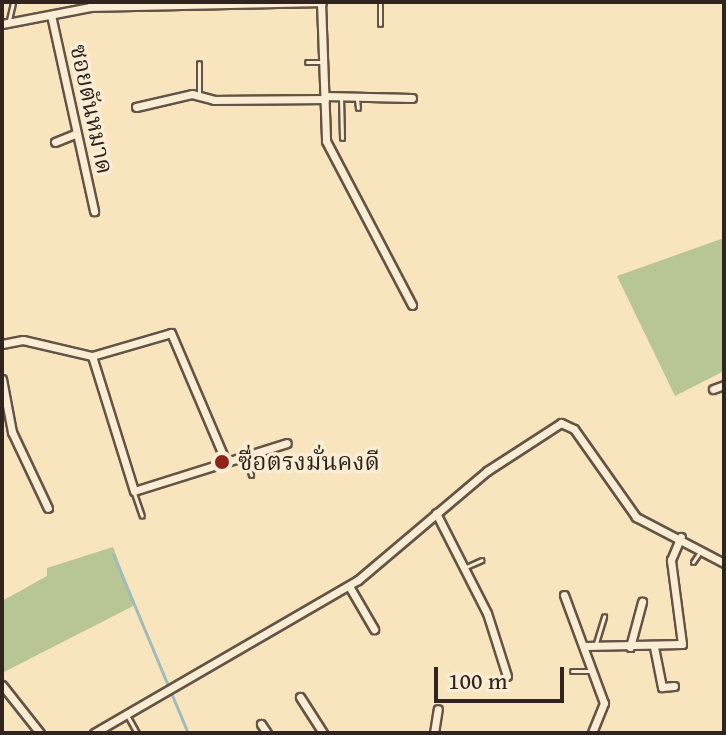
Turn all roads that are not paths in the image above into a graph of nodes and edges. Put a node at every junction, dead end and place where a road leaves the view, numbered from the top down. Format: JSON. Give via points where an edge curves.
{"nodes":[{"id":1,"x":13,"y":2,"type":"edge"},
{"id":2,"x":322,"y":2,"type":"edge"},
{"id":3,"x":380,"y":2,"type":"edge"},
{"id":4,"x":159,"y":5,"type":"edge"},
{"id":5,"x":51,"y":15,"type":"junction"},
{"id":6,"x":4,"y":24,"type":"edge"},
{"id":7,"x":380,"y":24,"type":"dead end"},
{"id":8,"x":307,"y":62,"type":"dead end"},
{"id":9,"x":323,"y":62,"type":"junction"},
{"id":10,"x":199,"y":63,"type":"dead end"},
{"id":11,"x":357,"y":95,"type":"junction"},
{"id":12,"x":199,"y":96,"type":"junction"},
{"id":13,"x":341,"y":96,"type":"junction"},
{"id":14,"x":325,"y":98,"type":"junction"},
{"id":15,"x":412,"y":98,"type":"dead end"},
{"id":16,"x":136,"y":107,"type":"dead end"},
{"id":17,"x":358,"y":108,"type":"dead end"},
{"id":18,"x":75,"y":134,"type":"junction"},
{"id":19,"x":342,"y":138,"type":"dead end"},
{"id":20,"x":55,"y":142,"type":"dead end"},
{"id":21,"x":94,"y":211,"type":"dead end"},
{"id":22,"x":412,"y":305,"type":"dead end"},
{"id":23,"x":2,"y":344,"type":"edge"},
{"id":24,"x":92,"y":356,"type":"junction"},
{"id":25,"x":2,"y":379,"type":"edge"},
{"id":26,"x":724,"y":385,"type":"edge"},
{"id":27,"x":713,"y":389,"type":"dead end"},
{"id":28,"x":287,"y":443,"type":"dead end"},
{"id":29,"x":245,"y":456,"type":"junction"},
{"id":30,"x":226,"y":462,"type":"junction"},
{"id":31,"x":251,"y":475,"type":"dead end"},
{"id":32,"x":134,"y":491,"type":"junction"},
{"id":33,"x":48,"y":508,"type":"dead end"},
{"id":34,"x":436,"y":513,"type":"junction"},
{"id":35,"x":142,"y":516,"type":"dead end"},
{"id":36,"x":681,"y":537,"type":"junction"},
{"id":37,"x":702,"y":549,"type":"junction"},
{"id":38,"x":482,"y":560,"type":"dead end"},
{"id":39,"x":693,"y":562,"type":"dead end"},
{"id":40,"x":724,"y":563,"type":"edge"},
{"id":41,"x":462,"y":569,"type":"junction"},
{"id":42,"x":349,"y":586,"type":"junction"},
{"id":43,"x":564,"y":595,"type":"dead end"},
{"id":44,"x":642,"y":602,"type":"dead end"},
{"id":45,"x":604,"y":616,"type":"dead end"},
{"id":46,"x":374,"y":629,"type":"dead end"},
{"id":47,"x":585,"y":646,"type":"junction"},
{"id":48,"x":595,"y":646,"type":"junction"},
{"id":49,"x":630,"y":647,"type":"junction"},
{"id":50,"x":654,"y":647,"type":"junction"},
{"id":51,"x":572,"y":671,"type":"dead end"},
{"id":52,"x":593,"y":671,"type":"junction"},
{"id":53,"x":507,"y":676,"type":"dead end"},
{"id":54,"x":2,"y":685,"type":"edge"},
{"id":55,"x":674,"y":686,"type":"dead end"},
{"id":56,"x":300,"y":697,"type":"dead end"},
{"id":57,"x":438,"y":709,"type":"dead end"},
{"id":58,"x":127,"y":714,"type":"junction"},
{"id":59,"x":261,"y":724,"type":"dead end"},
{"id":60,"x":40,"y":733,"type":"edge"},
{"id":61,"x":94,"y":733,"type":"edge"},
{"id":62,"x":137,"y":733,"type":"edge"},
{"id":63,"x":267,"y":733,"type":"edge"},
{"id":64,"x":323,"y":733,"type":"edge"},
{"id":65,"x":434,"y":733,"type":"edge"},
{"id":66,"x":592,"y":733,"type":"edge"}],
"edges":[{"from":1,"to":6,"type":"lane"},
{"from":2,"to":4,"type":"street"},
{"from":2,"to":9,"type":"street"},
{"from":3,"to":7,"type":"lane"},
{"from":4,"to":5,"type":"street","via":[[90,7]]},
{"from":5,"to":6,"type":"street"},
{"from":5,"to":18,"type":"street","name":"ซอยตันหมาด"},
{"from":8,"to":9,"type":"lane"},
{"from":9,"to":14,"type":"street"},
{"from":10,"to":12,"type":"lane","via":[[204,78]]},
{"from":11,"to":13,"type":"street"},
{"from":11,"to":15,"type":"street"},
{"from":11,"to":17,"type":"lane"},
{"from":12,"to":14,"type":"street"},
{"from":12,"to":16,"type":"street"},
{"from":13,"to":14,"type":"street"},
{"from":13,"to":19,"type":"lane"},
{"from":14,"to":22,"type":"street","via":[[326,141]]},
{"from":18,"to":20,"type":"street"},
{"from":18,"to":21,"type":"street","name":"ซอยตันหมาด"},
{"from":23,"to":24,"type":"street","via":[[23,340]]},
{"from":24,"to":30,"type":"street","via":[[171,333]]},
{"from":24,"to":32,"type":"street"},
{"from":25,"to":33,"type":"street","via":[[12,432]]},
{"from":26,"to":27,"type":"street"},
{"from":28,"to":29,"type":"street"},
{"from":29,"to":30,"type":"street"},
{"from":29,"to":31,"type":"lane"},
{"from":30,"to":32,"type":"street"},
{"from":32,"to":35,"type":"lane"},
{"from":34,"to":36,"type":"street","via":[[502,460],[565,423],[636,517]]},
{"from":34,"to":41,"type":"street"},
{"from":34,"to":42,"type":"street"},
{"from":36,"to":37,"type":"street"},
{"from":36,"to":50,"type":"street","via":[[671,569],[684,642]]},
{"from":37,"to":39,"type":"lane"},
{"from":37,"to":40,"type":"street"},
{"from":38,"to":41,"type":"lane"},
{"from":41,"to":53,"type":"street","via":[[487,613]]},
{"from":42,"to":46,"type":"street"},
{"from":42,"to":58,"type":"street"},
{"from":43,"to":47,"type":"street"},
{"from":44,"to":49,"type":"street"},
{"from":45,"to":48,"type":"lane"},
{"from":47,"to":48,"type":"street"},
{"from":47,"to":52,"type":"street"},
{"from":48,"to":49,"type":"street"},
{"from":49,"to":50,"type":"street"},
{"from":50,"to":55,"type":"street","via":[[662,687]]},
{"from":51,"to":52,"type":"lane"},
{"from":52,"to":66,"type":"street","via":[[604,703]]},
{"from":54,"to":60,"type":"street"},
{"from":56,"to":64,"type":"street"},
{"from":57,"to":65,"type":"street"},
{"from":58,"to":61,"type":"street"},
{"from":58,"to":62,"type":"lane"},
{"from":59,"to":63,"type":"street"}]}
